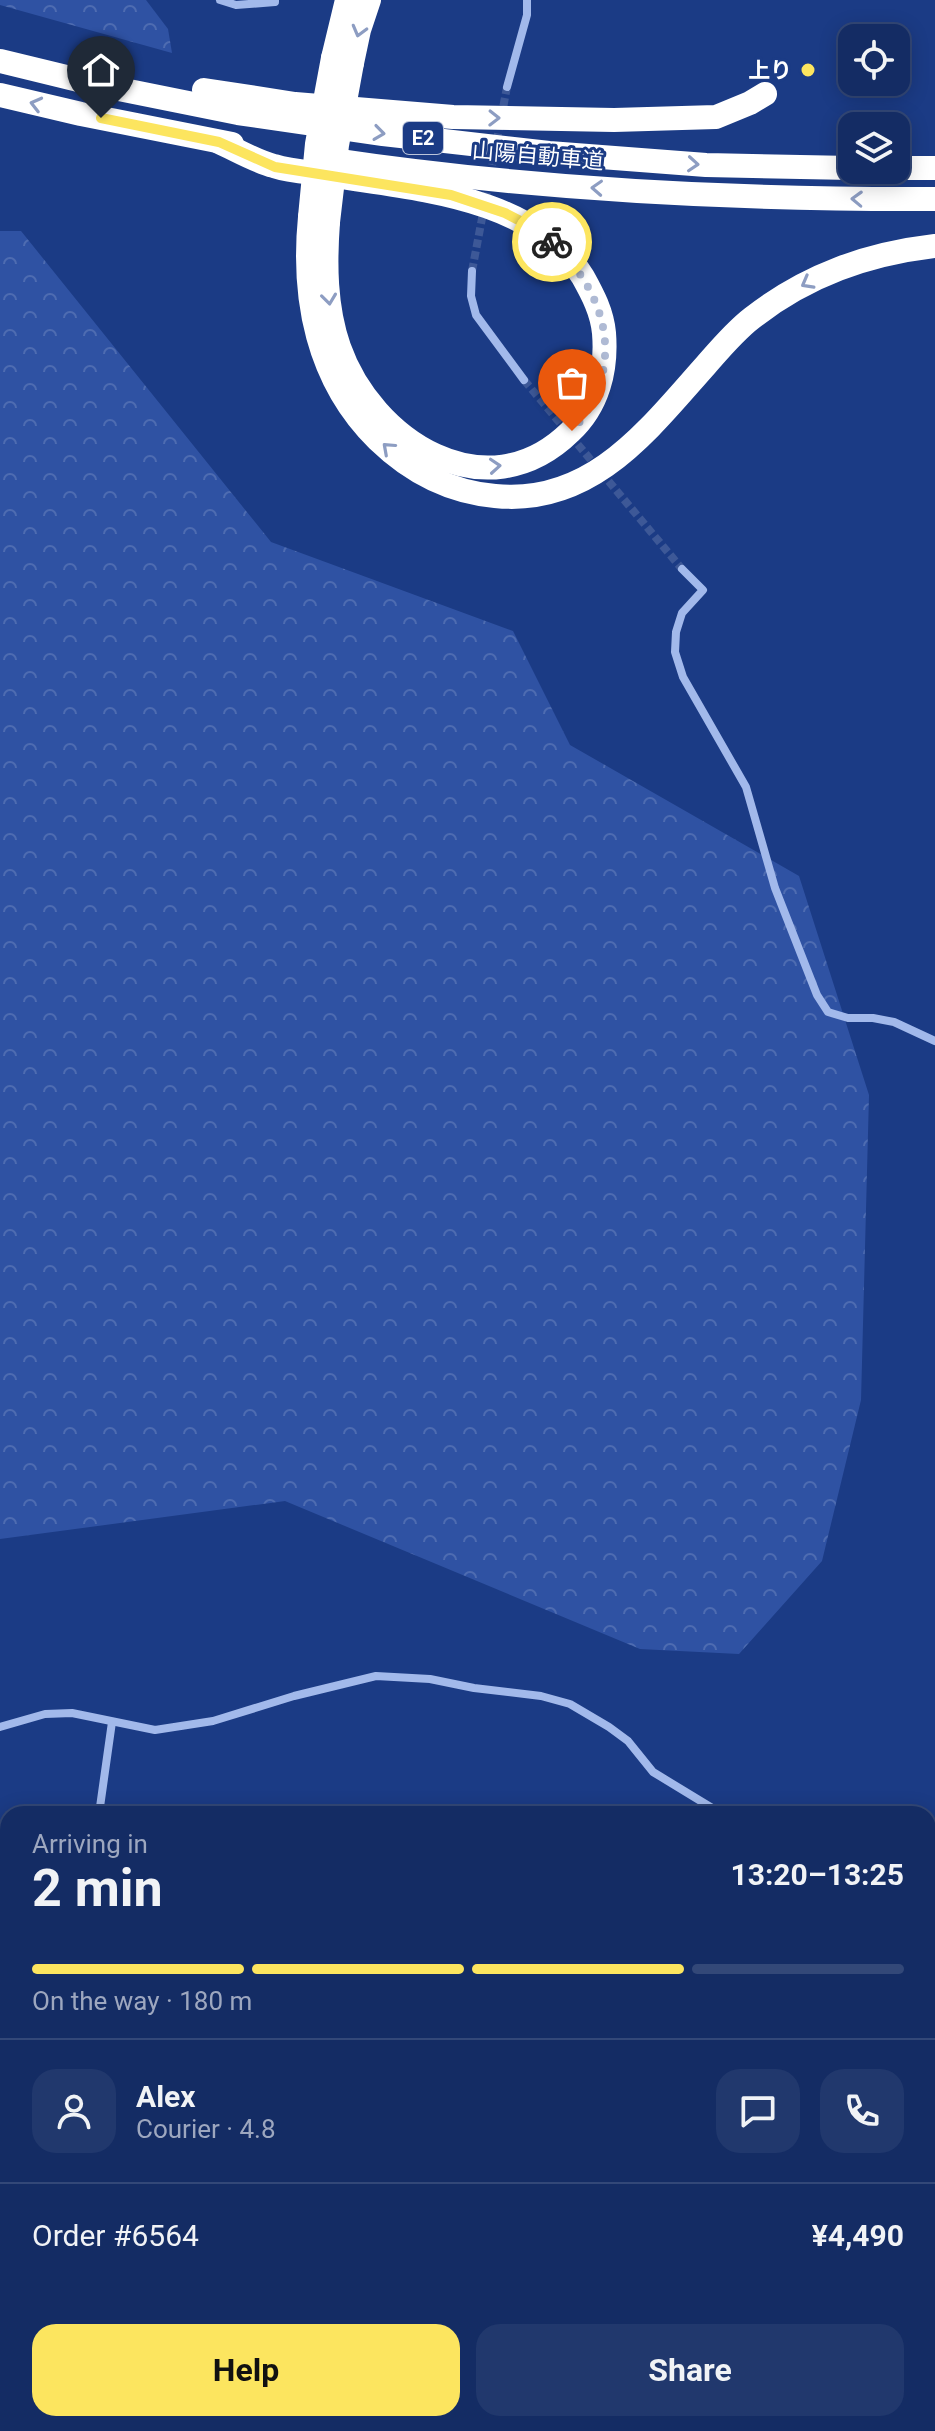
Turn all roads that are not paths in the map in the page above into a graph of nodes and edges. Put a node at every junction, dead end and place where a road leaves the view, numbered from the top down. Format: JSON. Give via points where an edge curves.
{"nodes":[{"id":1,"x":220,"y":0,"type":"edge"},
{"id":2,"x":275,"y":0,"type":"edge"},
{"id":3,"x":347,"y":0,"type":"edge"},
{"id":4,"x":369,"y":0,"type":"edge"},
{"id":5,"x":527,"y":0,"type":"edge"},
{"id":6,"x":0,"y":59,"type":"edge"},
{"id":7,"x":342,"y":60,"type":"junction"},
{"id":8,"x":507,"y":87,"type":"tunnel mouth"},
{"id":9,"x":765,"y":94,"type":"dead end"},
{"id":10,"x":0,"y":95,"type":"edge"},
{"id":11,"x":219,"y":142,"type":"junction"},
{"id":12,"x":838,"y":168,"type":"edge"},
{"id":13,"x":910,"y":168,"type":"edge"},
{"id":14,"x":935,"y":168,"type":"edge"},
{"id":15,"x":935,"y":199,"type":"edge"},
{"id":16,"x":319,"y":219,"type":"junction"},
{"id":17,"x":935,"y":246,"type":"edge"},
{"id":18,"x":472,"y":271,"type":"tunnel mouth"},
{"id":19,"x":524,"y":380,"type":"tunnel mouth"},
{"id":20,"x":682,"y":569,"type":"tunnel mouth"},
{"id":21,"x":935,"y":1041,"type":"edge"},
{"id":22,"x":112,"y":1722,"type":"junction"},
{"id":23,"x":0,"y":1727,"type":"edge"},
{"id":24,"x":100,"y":1806,"type":"edge"},
{"id":25,"x":709,"y":1806,"type":"edge"}],
"edges":[{"from":1,"to":2,"type":"street","via":[[236,5]]},
{"from":3,"to":7,"type":"highway"},
{"from":4,"to":7,"type":"highway","one_way":true},
{"from":5,"to":8,"type":"street"},
{"from":6,"to":9,"type":"highway","one_way":true,"via":[[295,104],[453,117],[716,117]]},
{"from":6,"to":12,"type":"highway","name":"山陽自動車道","number":"E2","one_way":true,"via":[[238,113],[383,134],[580,156]]},
{"from":7,"to":16,"type":"highway","bridge":true,"via":[[317,144]]},
{"from":11,"to":10,"type":"highway","name":"山陽自動車道","number":"E2","one_way":true},
{"from":15,"to":11,"type":"highway","name":"山陽自動車道","number":"E2","one_way":true,"via":[[542,185]]},
{"from":16,"to":11,"type":"highway","one_way":true,"via":[[339,348],[367,400],[398,433],[441,458],[490,468],[539,456],[584,418],[604,364],[598,305],[566,256],[532,227],[451,195],[275,167]]},
{"from":13,"to":14,"type":"highway"},
{"from":17,"to":16,"type":"highway","one_way":true,"via":[[871,256],[810,280],[740,327],[614,461],[571,486],[536,496],[504,497],[470,493],[422,473],[393,454],[353,413],[316,335],[307,248]]},
{"from":18,"to":19,"type":"street","via":[[476,315]]},
{"from":20,"to":21,"type":"street","via":[[703,590],[682,613],[675,652],[683,677],[746,787],[775,888],[817,995],[828,1012],[894,1022]]},
{"from":22,"to":23,"type":"street","via":[[72,1713],[45,1714]]},
{"from":22,"to":24,"type":"street"},
{"from":22,"to":25,"type":"street","via":[[155,1730],[213,1721],[376,1676],[430,1679],[570,1704],[628,1741],[653,1772]]}]}
